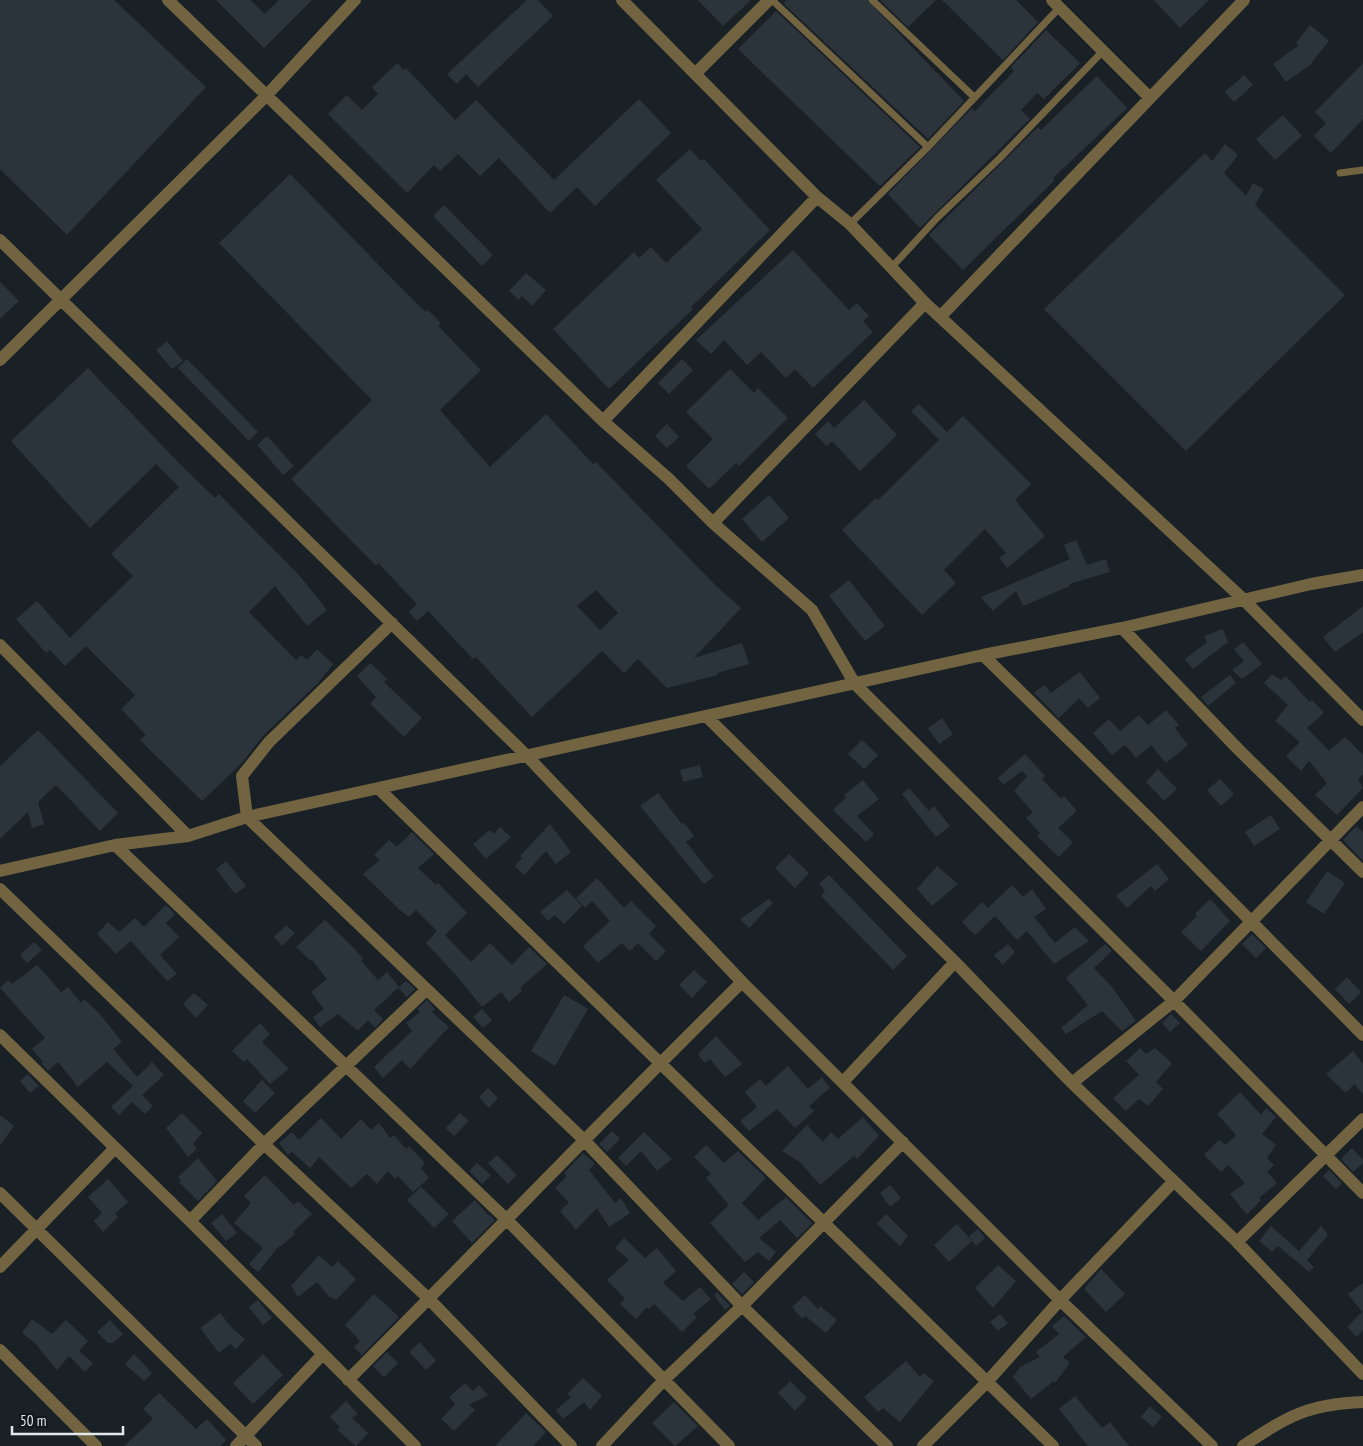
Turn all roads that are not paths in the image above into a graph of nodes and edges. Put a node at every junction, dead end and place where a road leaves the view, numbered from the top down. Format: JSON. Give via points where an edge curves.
{"nodes":[{"id":1,"x":168,"y":0,"type":"edge"},
{"id":2,"x":355,"y":0,"type":"edge"},
{"id":3,"x":622,"y":0,"type":"edge"},
{"id":4,"x":771,"y":0,"type":"edge"},
{"id":5,"x":872,"y":0,"type":"edge"},
{"id":6,"x":1244,"y":0,"type":"edge"},
{"id":7,"x":1056,"y":4,"type":"edge"},
{"id":8,"x":1102,"y":52,"type":"junction"},
{"id":9,"x":696,"y":73,"type":"junction"},
{"id":10,"x":267,"y":95,"type":"junction"},
{"id":11,"x":973,"y":96,"type":"junction"},
{"id":12,"x":1150,"y":98,"type":"junction"},
{"id":13,"x":928,"y":147,"type":"junction"},
{"id":14,"x":1363,"y":170,"type":"edge"},
{"id":15,"x":1340,"y":173,"type":"dead end"},
{"id":16,"x":817,"y":196,"type":"junction"},
{"id":17,"x":850,"y":224,"type":"junction"},
{"id":18,"x":0,"y":240,"type":"edge"},
{"id":19,"x":891,"y":268,"type":"junction"},
{"id":20,"x":60,"y":299,"type":"junction"},
{"id":21,"x":925,"y":303,"type":"junction"},
{"id":22,"x":941,"y":316,"type":"junction"},
{"id":23,"x":0,"y":360,"type":"edge"},
{"id":24,"x":603,"y":421,"type":"junction"},
{"id":25,"x":713,"y":523,"type":"junction"},
{"id":26,"x":1363,"y":575,"type":"edge"},
{"id":27,"x":1243,"y":599,"type":"junction"},
{"id":28,"x":392,"y":623,"type":"junction"},
{"id":29,"x":1122,"y":628,"type":"junction"},
{"id":30,"x":0,"y":645,"type":"edge"},
{"id":31,"x":983,"y":655,"type":"junction"},
{"id":32,"x":855,"y":684,"type":"junction"},
{"id":33,"x":706,"y":716,"type":"junction"},
{"id":34,"x":1363,"y":720,"type":"edge"},
{"id":35,"x":526,"y":755,"type":"junction"},
{"id":36,"x":378,"y":788,"type":"junction"},
{"id":37,"x":1363,"y":807,"type":"edge"},
{"id":38,"x":247,"y":816,"type":"junction"},
{"id":39,"x":188,"y":836,"type":"junction"},
{"id":40,"x":1330,"y":840,"type":"junction"},
{"id":41,"x":115,"y":846,"type":"junction"},
{"id":42,"x":0,"y":871,"type":"edge"},
{"id":43,"x":1363,"y":872,"type":"edge"},
{"id":44,"x":0,"y":888,"type":"edge"},
{"id":45,"x":1252,"y":922,"type":"junction"},
{"id":46,"x":955,"y":962,"type":"junction"},
{"id":47,"x":742,"y":982,"type":"junction"},
{"id":48,"x":426,"y":990,"type":"junction"},
{"id":49,"x":1174,"y":1001,"type":"junction"},
{"id":50,"x":1363,"y":1034,"type":"edge"},
{"id":51,"x":0,"y":1035,"type":"edge"},
{"id":52,"x":660,"y":1063,"type":"junction"},
{"id":53,"x":346,"y":1065,"type":"junction"},
{"id":54,"x":843,"y":1082,"type":"junction"},
{"id":55,"x":1072,"y":1083,"type":"junction"},
{"id":56,"x":1363,"y":1119,"type":"edge"},
{"id":57,"x":583,"y":1139,"type":"junction"},
{"id":58,"x":902,"y":1142,"type":"junction"},
{"id":59,"x":264,"y":1144,"type":"junction"},
{"id":60,"x":115,"y":1148,"type":"junction"},
{"id":61,"x":1326,"y":1157,"type":"junction"},
{"id":62,"x":1174,"y":1181,"type":"junction"},
{"id":63,"x":0,"y":1193,"type":"edge"},
{"id":64,"x":1363,"y":1193,"type":"edge"},
{"id":65,"x":507,"y":1220,"type":"junction"},
{"id":66,"x":190,"y":1221,"type":"junction"},
{"id":67,"x":825,"y":1222,"type":"junction"},
{"id":68,"x":36,"y":1229,"type":"junction"},
{"id":69,"x":1237,"y":1242,"type":"junction"},
{"id":70,"x":0,"y":1267,"type":"edge"},
{"id":71,"x":429,"y":1298,"type":"junction"},
{"id":72,"x":1060,"y":1300,"type":"junction"},
{"id":73,"x":742,"y":1306,"type":"junction"},
{"id":74,"x":0,"y":1350,"type":"edge"},
{"id":75,"x":322,"y":1355,"type":"junction"},
{"id":76,"x":1363,"y":1374,"type":"edge"},
{"id":77,"x":348,"y":1380,"type":"junction"},
{"id":78,"x":663,"y":1381,"type":"junction"},
{"id":79,"x":987,"y":1382,"type":"junction"},
{"id":80,"x":1363,"y":1402,"type":"edge"},
{"id":81,"x":245,"y":1436,"type":"junction"},
{"id":82,"x":96,"y":1446,"type":"edge"},
{"id":83,"x":236,"y":1446,"type":"edge"},
{"id":84,"x":256,"y":1446,"type":"edge"},
{"id":85,"x":415,"y":1446,"type":"edge"},
{"id":86,"x":571,"y":1446,"type":"edge"},
{"id":87,"x":602,"y":1446,"type":"edge"},
{"id":88,"x":729,"y":1446,"type":"edge"},
{"id":89,"x":887,"y":1446,"type":"edge"},
{"id":90,"x":923,"y":1446,"type":"edge"},
{"id":91,"x":1053,"y":1446,"type":"edge"},
{"id":92,"x":1212,"y":1446,"type":"edge"},
{"id":93,"x":1244,"y":1446,"type":"edge"}],
"edges":[{"from":1,"to":10,"type":"street"},
{"from":2,"to":10,"type":"street"},
{"from":3,"to":9,"type":"street"},
{"from":4,"to":9,"type":"street"},
{"from":4,"to":13,"type":"lane"},
{"from":5,"to":11,"type":"lane"},
{"from":6,"to":12,"type":"street"},
{"from":7,"to":8,"type":"street"},
{"from":7,"to":11,"type":"lane"},
{"from":8,"to":12,"type":"street"},
{"from":8,"to":19,"type":"lane"},
{"from":9,"to":16,"type":"street"},
{"from":10,"to":20,"type":"street"},
{"from":10,"to":24,"type":"street"},
{"from":11,"to":13,"type":"lane"},
{"from":12,"to":22,"type":"street"},
{"from":13,"to":17,"type":"lane"},
{"from":14,"to":15,"type":"lane"},
{"from":16,"to":17,"type":"street"},
{"from":16,"to":24,"type":"street"},
{"from":17,"to":19,"type":"street"},
{"from":18,"to":20,"type":"street"},
{"from":19,"to":21,"type":"street"},
{"from":20,"to":23,"type":"street"},
{"from":20,"to":28,"type":"street"},
{"from":21,"to":22,"type":"street"},
{"from":21,"to":25,"type":"street"},
{"from":22,"to":27,"type":"street"},
{"from":24,"to":25,"type":"street"},
{"from":25,"to":32,"type":"street","via":[[812,610]]},
{"from":26,"to":27,"type":"street"},
{"from":27,"to":29,"type":"street"},
{"from":27,"to":34,"type":"street"},
{"from":28,"to":35,"type":"street"},
{"from":28,"to":38,"type":"street","via":[[269,742],[242,776]]},
{"from":29,"to":31,"type":"street"},
{"from":29,"to":40,"type":"street"},
{"from":30,"to":39,"type":"street"},
{"from":31,"to":32,"type":"street"},
{"from":31,"to":45,"type":"street"},
{"from":32,"to":33,"type":"street"},
{"from":32,"to":49,"type":"street"},
{"from":33,"to":35,"type":"street"},
{"from":33,"to":46,"type":"street"},
{"from":35,"to":36,"type":"street"},
{"from":35,"to":47,"type":"street"},
{"from":36,"to":38,"type":"street"},
{"from":36,"to":52,"type":"street"},
{"from":37,"to":40,"type":"street"},
{"from":38,"to":39,"type":"street"},
{"from":38,"to":48,"type":"street"},
{"from":39,"to":41,"type":"street"},
{"from":40,"to":43,"type":"street"},
{"from":40,"to":45,"type":"street"},
{"from":41,"to":42,"type":"street"},
{"from":41,"to":53,"type":"street"},
{"from":44,"to":59,"type":"street"},
{"from":45,"to":49,"type":"street"},
{"from":45,"to":50,"type":"street"},
{"from":46,"to":54,"type":"street"},
{"from":46,"to":55,"type":"street"},
{"from":47,"to":52,"type":"street"},
{"from":47,"to":54,"type":"street"},
{"from":48,"to":53,"type":"street"},
{"from":48,"to":57,"type":"street"},
{"from":49,"to":55,"type":"street"},
{"from":49,"to":61,"type":"street"},
{"from":51,"to":60,"type":"street"},
{"from":52,"to":57,"type":"street"},
{"from":52,"to":67,"type":"street"},
{"from":53,"to":59,"type":"street"},
{"from":53,"to":65,"type":"street"},
{"from":54,"to":58,"type":"street"},
{"from":55,"to":62,"type":"street"},
{"from":56,"to":61,"type":"street"},
{"from":57,"to":65,"type":"street"},
{"from":57,"to":73,"type":"street"},
{"from":58,"to":67,"type":"street"},
{"from":58,"to":72,"type":"street"},
{"from":59,"to":66,"type":"street"},
{"from":59,"to":71,"type":"street"},
{"from":60,"to":66,"type":"street"},
{"from":60,"to":68,"type":"street"},
{"from":61,"to":64,"type":"street"},
{"from":61,"to":69,"type":"street"},
{"from":62,"to":69,"type":"street"},
{"from":62,"to":72,"type":"street"},
{"from":63,"to":68,"type":"street"},
{"from":65,"to":71,"type":"street"},
{"from":65,"to":78,"type":"street"},
{"from":66,"to":75,"type":"street"},
{"from":67,"to":73,"type":"street"},
{"from":67,"to":79,"type":"street"},
{"from":68,"to":70,"type":"street"},
{"from":68,"to":81,"type":"street"},
{"from":69,"to":76,"type":"street"},
{"from":71,"to":77,"type":"street"},
{"from":71,"to":86,"type":"street"},
{"from":72,"to":79,"type":"street"},
{"from":72,"to":92,"type":"street"},
{"from":73,"to":78,"type":"street"},
{"from":73,"to":89,"type":"street"},
{"from":74,"to":82,"type":"street"},
{"from":75,"to":77,"type":"street"},
{"from":75,"to":81,"type":"street"},
{"from":77,"to":85,"type":"street"},
{"from":78,"to":87,"type":"street"},
{"from":78,"to":88,"type":"street"},
{"from":79,"to":90,"type":"street"},
{"from":79,"to":91,"type":"street"},
{"from":80,"to":93,"type":"street","via":[[1329,1404],[1295,1414]]},
{"from":81,"to":83,"type":"street"},
{"from":81,"to":84,"type":"street"}]}
